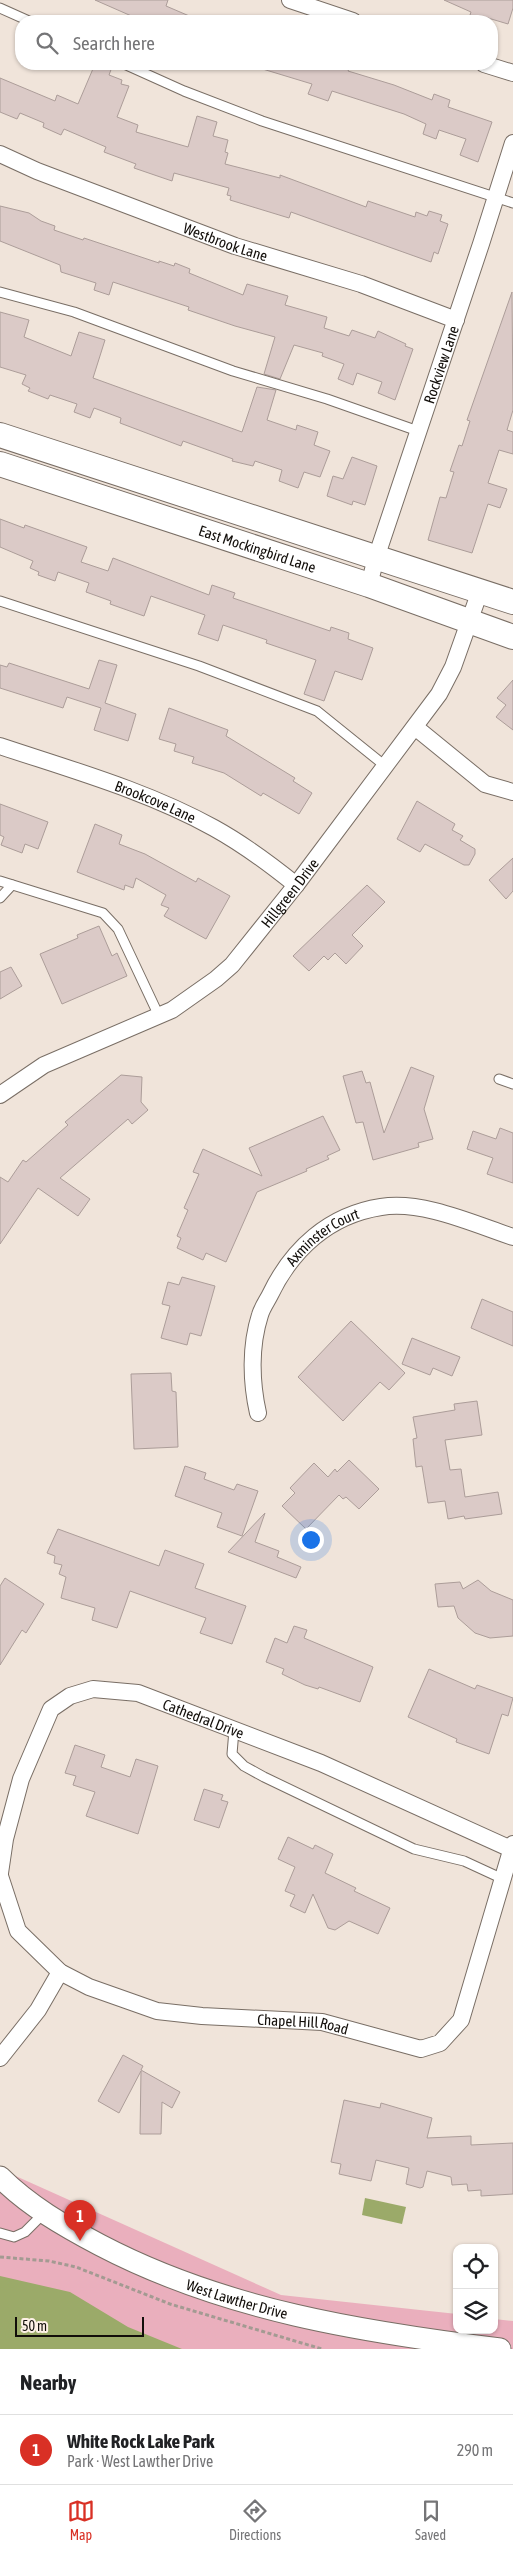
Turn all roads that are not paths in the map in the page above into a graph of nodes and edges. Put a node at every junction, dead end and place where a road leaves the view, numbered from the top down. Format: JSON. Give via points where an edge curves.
{"nodes":[{"id":1,"x":290,"y":0,"type":"edge"},
{"id":2,"x":0,"y":8,"type":"edge"},
{"id":3,"x":16,"y":15,"type":"edge"},
{"id":4,"x":335,"y":15,"type":"edge"},
{"id":5,"x":498,"y":68,"type":"edge"},
{"id":6,"x":137,"y":70,"type":"edge"},
{"id":7,"x":513,"y":73,"type":"edge"},
{"id":8,"x":513,"y":143,"type":"edge"},
{"id":9,"x":0,"y":154,"type":"edge"},
{"id":10,"x":496,"y":197,"type":"junction"},
{"id":11,"x":513,"y":203,"type":"edge"},
{"id":12,"x":0,"y":292,"type":"edge"},
{"id":13,"x":456,"y":320,"type":"junction"},
{"id":14,"x":418,"y":431,"type":"junction"},
{"id":15,"x":0,"y":435,"type":"edge"},
{"id":16,"x":0,"y":464,"type":"edge"},
{"id":17,"x":376,"y":558,"type":"junction"},
{"id":18,"x":369,"y":585,"type":"junction"},
{"id":19,"x":480,"y":590,"type":"junction"},
{"id":20,"x":0,"y":600,"type":"edge"},
{"id":21,"x":513,"y":602,"type":"edge"},
{"id":22,"x":470,"y":622,"type":"junction"},
{"id":23,"x":513,"y":637,"type":"edge"},
{"id":24,"x":415,"y":727,"type":"junction"},
{"id":25,"x":0,"y":746,"type":"edge"},
{"id":26,"x":384,"y":765,"type":"junction"},
{"id":27,"x":513,"y":792,"type":"edge"},
{"id":28,"x":0,"y":881,"type":"edge"},
{"id":29,"x":12,"y":885,"type":"junction"},
{"id":30,"x":296,"y":885,"type":"junction"},
{"id":31,"x":0,"y":898,"type":"edge"},
{"id":32,"x":159,"y":1016,"type":"junction"},
{"id":33,"x":498,"y":1079,"type":"dead end"},
{"id":34,"x":513,"y":1084,"type":"edge"},
{"id":35,"x":0,"y":1095,"type":"edge"},
{"id":36,"x":513,"y":1237,"type":"edge"},
{"id":37,"x":258,"y":1413,"type":"dead end"},
{"id":38,"x":234,"y":1730,"type":"junction"},
{"id":39,"x":512,"y":1847,"type":"edge"},
{"id":40,"x":0,"y":1874,"type":"edge"},
{"id":41,"x":503,"y":1879,"type":"junction"},
{"id":42,"x":60,"y":1972,"type":"junction"},
{"id":43,"x":0,"y":2058,"type":"edge"},
{"id":44,"x":0,"y":2177,"type":"edge"},
{"id":45,"x":44,"y":2213,"type":"junction"},
{"id":46,"x":0,"y":2233,"type":"edge"},
{"id":47,"x":500,"y":2349,"type":"edge"}],
"edges":[{"from":1,"to":4,"type":"street"},
{"from":2,"to":3,"type":"lane"},
{"from":5,"to":7,"type":"street"},
{"from":6,"to":10,"type":"lane","via":[[262,121]]},
{"from":8,"to":10,"type":"street","name":"Rockview Lane"},
{"from":9,"to":13,"type":"street","name":"Westbrook Lane","via":[[235,246],[361,284]]},
{"from":10,"to":11,"type":"lane"},
{"from":10,"to":13,"type":"street","name":"Rockview Lane"},
{"from":12,"to":14,"type":"lane","via":[[74,312],[233,371]]},
{"from":13,"to":14,"type":"street","name":"Rockview Lane"},
{"from":14,"to":17,"type":"street","name":"Rockview Lane"},
{"from":15,"to":17,"type":"main road","name":"East Mockingbird Lane"},
{"from":16,"to":18,"type":"main road","name":"East Mockingbird Lane"},
{"from":17,"to":18,"type":"street","name":"Rockview Lane"},
{"from":17,"to":19,"type":"main road","name":"East Mockingbird Lane"},
{"from":18,"to":22,"type":"main road","name":"East Mockingbird Lane"},
{"from":19,"to":21,"type":"main road","name":"East Mockingbird Lane"},
{"from":19,"to":22,"type":"street","name":"Hillgreen Drive"},
{"from":20,"to":26,"type":"lane","via":[[199,666],[317,711]]},
{"from":22,"to":23,"type":"main road","name":"East Mockingbird Lane"},
{"from":22,"to":24,"type":"street","name":"Hillgreen Drive","via":[[453,667]]},
{"from":24,"to":26,"type":"street","name":"Hillgreen Drive"},
{"from":24,"to":27,"type":"street","via":[[485,784]]},
{"from":25,"to":30,"type":"street","name":"Brookcove Lane","via":[[170,806],[215,828]]},
{"from":26,"to":30,"type":"street","name":"Hillgreen Drive"},
{"from":28,"to":29,"type":"lane"},
{"from":29,"to":31,"type":"lane"},
{"from":29,"to":32,"type":"lane","via":[[103,913],[118,929]]},
{"from":30,"to":32,"type":"street","name":"Hillgreen Drive","via":[[232,965]]},
{"from":32,"to":35,"type":"street","name":"Hillgreen Drive","via":[[44,1065]]},
{"from":33,"to":34,"type":"lane"},
{"from":36,"to":37,"type":"street","name":"Axminster Court","via":[[432,1209],[382,1206],[348,1216],[323,1228],[299,1249],[279,1277],[260,1316],[253,1362],[253,1389]]},
{"from":38,"to":39,"type":"street","name":"Cathedral Drive"},
{"from":38,"to":40,"type":"street","name":"Cathedral Drive","via":[[138,1694],[93,1689],[70,1696],[51,1710],[20,1779]]},
{"from":38,"to":41,"type":"lane","via":[[232,1754],[244,1766],[414,1849],[464,1861]]},
{"from":39,"to":41,"type":"street","name":"Chapel Hill Road"},
{"from":40,"to":42,"type":"street","name":"Cathedral Drive","via":[[18,1931]]},
{"from":41,"to":42,"type":"street","name":"Chapel Hill Road","via":[[462,2020],[440,2043],[421,2049],[322,2022],[157,2011]]},
{"from":42,"to":43,"type":"street","via":[[38,2010]]},
{"from":44,"to":45,"type":"street","name":"West Lawther Drive"},
{"from":45,"to":46,"type":"lane","via":[[25,2232],[14,2237]]},
{"from":45,"to":47,"type":"street","name":"West Lawther Drive","via":[[134,2262],[277,2312],[406,2337]]}]}
